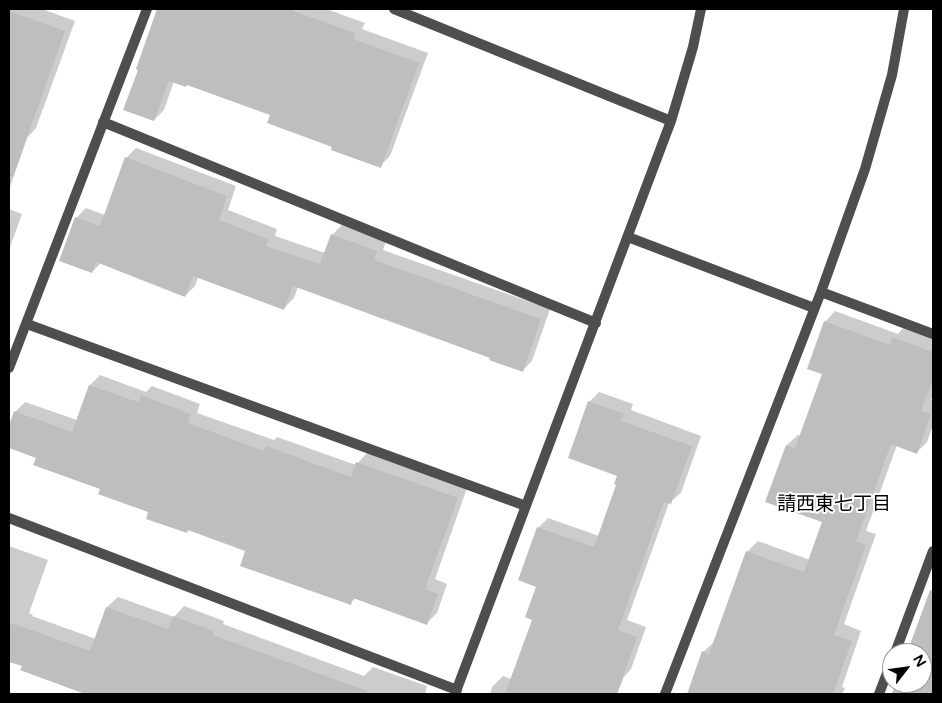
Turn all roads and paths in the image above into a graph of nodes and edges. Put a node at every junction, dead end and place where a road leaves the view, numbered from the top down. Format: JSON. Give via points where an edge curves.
{"nodes":[{"id":1,"x":147,"y":9,"type":"edge"},
{"id":2,"x":394,"y":9,"type":"edge"},
{"id":3,"x":701,"y":9,"type":"edge"},
{"id":4,"x":904,"y":9,"type":"edge"},
{"id":5,"x":670,"y":121,"type":"junction"},
{"id":6,"x":103,"y":122,"type":"junction"},
{"id":7,"x":628,"y":237,"type":"junction"},
{"id":8,"x":820,"y":292,"type":"junction"},
{"id":9,"x":814,"y":308,"type":"junction"},
{"id":10,"x":596,"y":323,"type":"junction"},
{"id":11,"x":26,"y":324,"type":"junction"},
{"id":12,"x":933,"y":334,"type":"edge"},
{"id":13,"x":9,"y":368,"type":"edge"},
{"id":14,"x":526,"y":506,"type":"junction"},
{"id":15,"x":9,"y":518,"type":"edge"},
{"id":16,"x":933,"y":551,"type":"edge"},
{"id":17,"x":898,"y":643,"type":"edge"},
{"id":18,"x":456,"y":692,"type":"edge"},
{"id":19,"x":665,"y":694,"type":"edge"}],
"edges":[{"from":1,"to":6,"type":"street"},
{"from":2,"to":5,"type":"street"},
{"from":3,"to":5,"type":"street"},
{"from":4,"to":8,"type":"street","via":[[892,75],[865,169]]},
{"from":5,"to":7,"type":"street"},
{"from":6,"to":10,"type":"street"},
{"from":6,"to":11,"type":"street"},
{"from":7,"to":9,"type":"street"},
{"from":7,"to":10,"type":"street"},
{"from":8,"to":9,"type":"street"},
{"from":8,"to":12,"type":"street"},
{"from":9,"to":19,"type":"street"},
{"from":10,"to":14,"type":"street"},
{"from":11,"to":13,"type":"street"},
{"from":11,"to":14,"type":"street"},
{"from":14,"to":18,"type":"street"},
{"from":15,"to":18,"type":"street"},
{"from":16,"to":17,"type":"street"}]}
